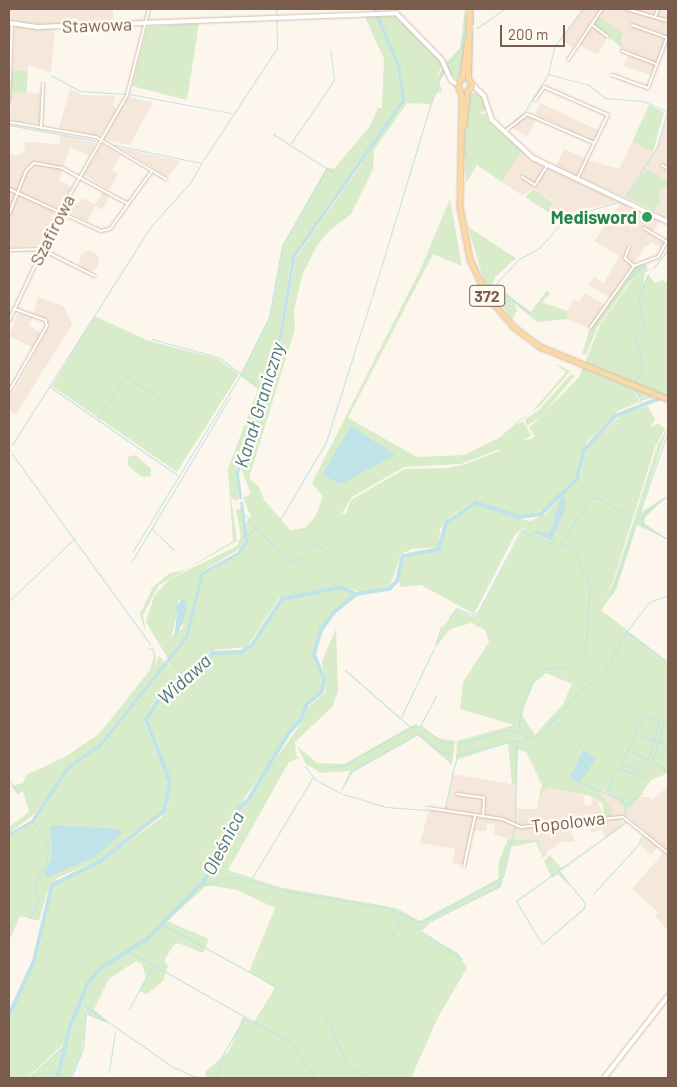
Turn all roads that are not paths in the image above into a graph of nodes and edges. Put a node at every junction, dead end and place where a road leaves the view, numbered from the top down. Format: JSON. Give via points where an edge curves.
{"nodes":[{"id":1,"x":149,"y":9,"type":"edge"},
{"id":2,"x":469,"y":9,"type":"edge"},
{"id":3,"x":602,"y":9,"type":"edge"},
{"id":4,"x":626,"y":9,"type":"edge"},
{"id":5,"x":658,"y":9,"type":"edge"},
{"id":6,"x":655,"y":18,"type":"junction"},
{"id":7,"x":668,"y":21,"type":"edge"},
{"id":8,"x":11,"y":23,"type":"edge"},
{"id":9,"x":145,"y":24,"type":"junction"},
{"id":10,"x":591,"y":24,"type":"junction"},
{"id":11,"x":632,"y":26,"type":"dead end"},
{"id":12,"x":608,"y":37,"type":"dead end"},
{"id":13,"x":668,"y":37,"type":"edge"},
{"id":14,"x":622,"y":51,"type":"dead end"},
{"id":15,"x":568,"y":60,"type":"dead end"},
{"id":16,"x":10,"y":62,"type":"edge"},
{"id":17,"x":656,"y":64,"type":"junction"},
{"id":18,"x":612,"y":75,"type":"dead end"},
{"id":19,"x":462,"y":80,"type":"junction"},
{"id":20,"x":43,"y":84,"type":"dead end"},
{"id":21,"x":468,"y":89,"type":"junction"},
{"id":22,"x":535,"y":100,"type":"dead end"},
{"id":23,"x":9,"y":101,"type":"edge"},
{"id":24,"x":9,"y":122,"type":"edge"},
{"id":25,"x":41,"y":128,"type":"junction"},
{"id":26,"x":504,"y":132,"type":"junction"},
{"id":27,"x":100,"y":140,"type":"junction"},
{"id":28,"x":594,"y":143,"type":"junction"},
{"id":29,"x":662,"y":165,"type":"dead end"},
{"id":30,"x":546,"y":166,"type":"junction"},
{"id":31,"x":668,"y":169,"type":"edge"},
{"id":32,"x":152,"y":171,"type":"junction"},
{"id":33,"x":79,"y":177,"type":"junction"},
{"id":34,"x":522,"y":177,"type":"dead end"},
{"id":35,"x":166,"y":179,"type":"dead end"},
{"id":36,"x":577,"y":179,"type":"junction"},
{"id":37,"x":9,"y":189,"type":"edge"},
{"id":38,"x":18,"y":192,"type":"junction"},
{"id":39,"x":128,"y":204,"type":"junction"},
{"id":40,"x":61,"y":210,"type":"junction"},
{"id":41,"x":9,"y":215,"type":"edge"},
{"id":42,"x":668,"y":222,"type":"edge"},
{"id":43,"x":644,"y":228,"type":"dead end"},
{"id":44,"x":667,"y":240,"type":"edge"},
{"id":45,"x":629,"y":246,"type":"dead end"},
{"id":46,"x":41,"y":249,"type":"junction"},
{"id":47,"x":9,"y":250,"type":"edge"},
{"id":48,"x":634,"y":266,"type":"junction"},
{"id":49,"x":95,"y":276,"type":"dead end"},
{"id":50,"x":14,"y":309,"type":"junction"},
{"id":51,"x":9,"y":322,"type":"edge"},
{"id":52,"x":590,"y":328,"type":"dead end"},
{"id":53,"x":9,"y":392,"type":"edge"},
{"id":54,"x":668,"y":399,"type":"edge"},
{"id":55,"x":457,"y":794,"type":"dead end"},
{"id":56,"x":428,"y":808,"type":"dead end"},
{"id":57,"x":475,"y":816,"type":"junction"},
{"id":58,"x":483,"y":817,"type":"junction"},
{"id":59,"x":668,"y":853,"type":"edge"},
{"id":60,"x":464,"y":866,"type":"dead end"},
{"id":61,"x":668,"y":996,"type":"edge"},
{"id":62,"x":605,"y":1078,"type":"edge"}],
"edges":[{"from":1,"to":9,"type":"street","name":"Szafirowa"},
{"from":2,"to":19,"type":"main road","number":"372"},
{"from":3,"to":10,"type":"street"},
{"from":4,"to":6,"type":"street"},
{"from":5,"to":6,"type":"street"},
{"from":6,"to":7,"type":"street"},
{"from":8,"to":9,"type":"street","name":"Stawowa","via":[[38,27]]},
{"from":8,"to":16,"type":"street"},
{"from":9,"to":19,"type":"street","name":"Stawowa","via":[[396,13],[442,60],[450,77]]},
{"from":9,"to":27,"type":"street","name":"Szafirowa","via":[[128,95]]},
{"from":10,"to":12,"type":"street"},
{"from":10,"to":15,"type":"street"},
{"from":11,"to":13,"type":"street"},
{"from":13,"to":17,"type":"street"},
{"from":14,"to":17,"type":"street"},
{"from":16,"to":23,"type":"street"},
{"from":17,"to":18,"type":"street","via":[[648,88]]},
{"from":19,"to":21,"type":"main road","number":"372"},
{"from":19,"to":21,"type":"main road"},
{"from":20,"to":25,"type":"street"},
{"from":21,"to":26,"type":"street","via":[[481,91],[490,118]]},
{"from":21,"to":54,"type":"main road","number":"372","via":[[461,135],[461,217],[467,248],[479,281],[494,305],[521,334],[574,362]]},
{"from":22,"to":28,"type":"street","via":[[544,87],[608,116]]},
{"from":24,"to":25,"type":"street"},
{"from":25,"to":27,"type":"street"},
{"from":26,"to":28,"type":"street","via":[[527,114]]},
{"from":26,"to":30,"type":"street"},
{"from":27,"to":32,"type":"street"},
{"from":27,"to":33,"type":"street","name":"Szafirowa"},
{"from":28,"to":36,"type":"street"},
{"from":29,"to":31,"type":"street"},
{"from":30,"to":34,"type":"street","via":[[535,185]]},
{"from":30,"to":36,"type":"street"},
{"from":32,"to":35,"type":"street"},
{"from":32,"to":39,"type":"street"},
{"from":33,"to":38,"type":"street","via":[[62,168],[34,163],[28,168]]},
{"from":33,"to":39,"type":"street"},
{"from":33,"to":40,"type":"street","name":"Szafirowa"},
{"from":36,"to":42,"type":"street"},
{"from":37,"to":38,"type":"street"},
{"from":38,"to":40,"type":"street"},
{"from":38,"to":41,"type":"street"},
{"from":39,"to":40,"type":"street","via":[[106,231]]},
{"from":40,"to":46,"type":"street","name":"Szafirowa"},
{"from":43,"to":44,"type":"street"},
{"from":44,"to":48,"type":"street","via":[[658,257]]},
{"from":45,"to":48,"type":"street","via":[[625,258]]},
{"from":46,"to":47,"type":"street"},
{"from":46,"to":49,"type":"street"},
{"from":46,"to":50,"type":"street","name":"Szafirowa"},
{"from":48,"to":52,"type":"street"},
{"from":50,"to":51,"type":"street","name":"Szafirowa"},
{"from":50,"to":53,"type":"street","via":[[44,320],[47,326]]},
{"from":55,"to":58,"type":"street","via":[[484,798]]},
{"from":56,"to":57,"type":"street","name":"Topolowa"},
{"from":57,"to":58,"type":"street","name":"Topolowa"},
{"from":57,"to":60,"type":"street"},
{"from":58,"to":59,"type":"street","name":"Topolowa","via":[[504,819],[515,826],[542,827],[623,817]]},
{"from":61,"to":62,"type":"street"}]}
